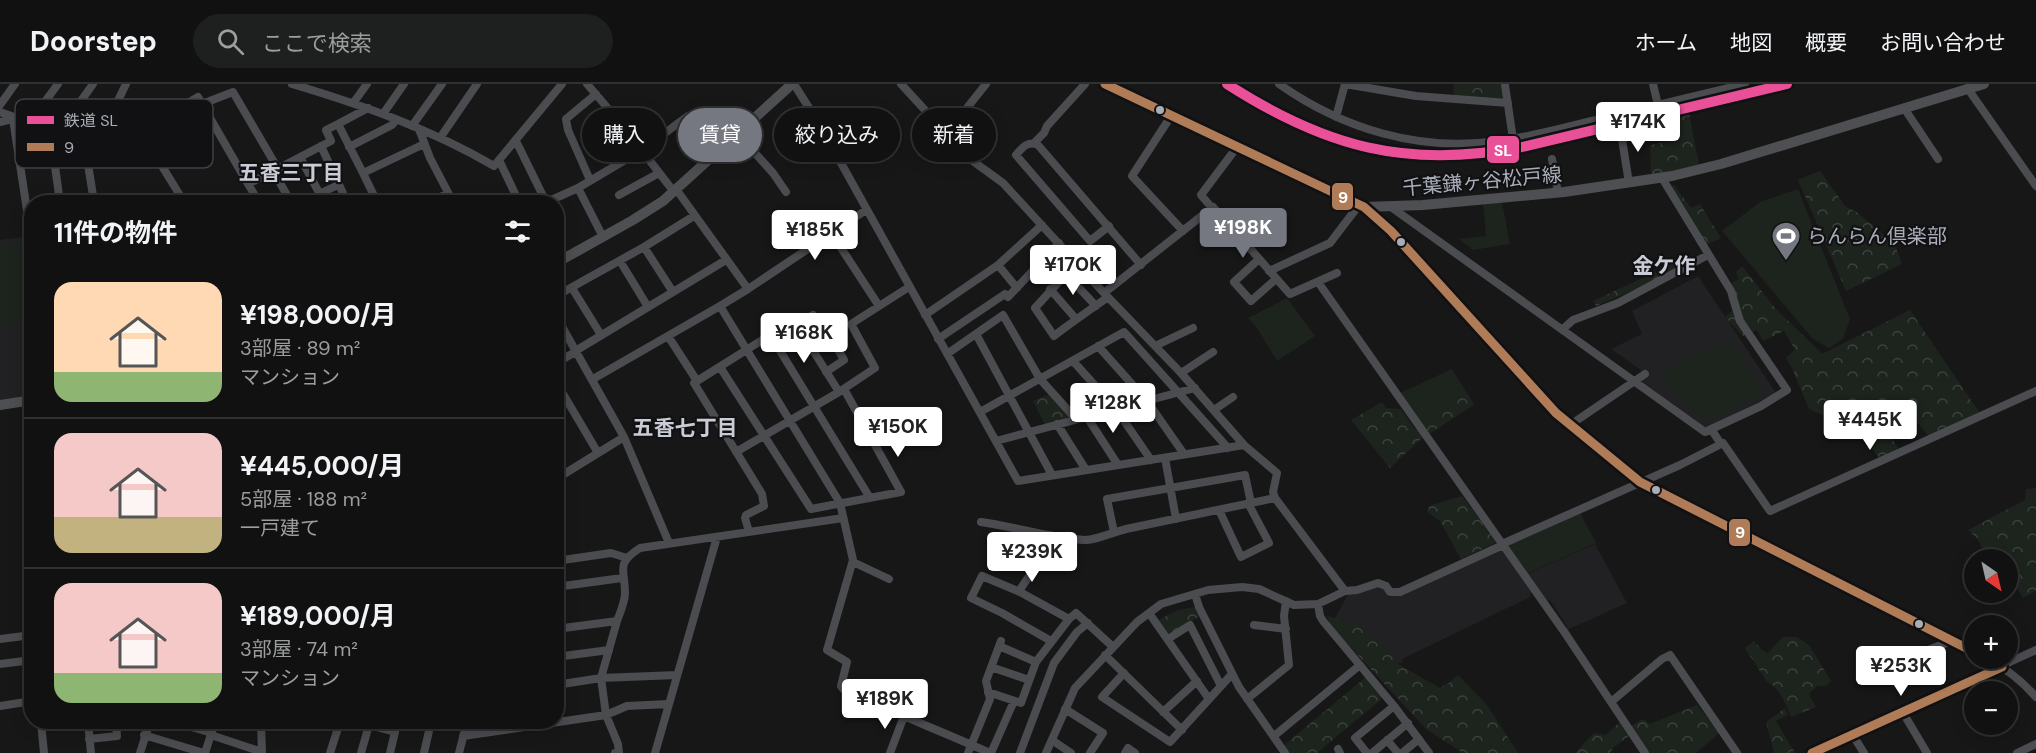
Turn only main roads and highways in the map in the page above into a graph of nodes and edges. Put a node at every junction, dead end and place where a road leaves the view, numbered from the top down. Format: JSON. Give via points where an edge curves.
{"nodes":[{"id":1,"x":793,"y":84,"type":"edge"},
{"id":2,"x":1105,"y":84,"type":"edge"},
{"id":3,"x":1983,"y":84,"type":"edge"},
{"id":4,"x":564,"y":259,"type":"edge"},
{"id":5,"x":24,"y":401,"type":"edge"},
{"id":6,"x":0,"y":405,"type":"edge"}],
"edges":[{"from":1,"to":4,"type":"main road","via":[[675,191],[648,211]]},
{"from":2,"to":3,"type":"main road","name":"千葉鎌ヶ谷松戸線","via":[[1361,206],[1391,207],[1558,193],[1662,178],[1721,164]]},
{"from":5,"to":6,"type":"main road"}]}
